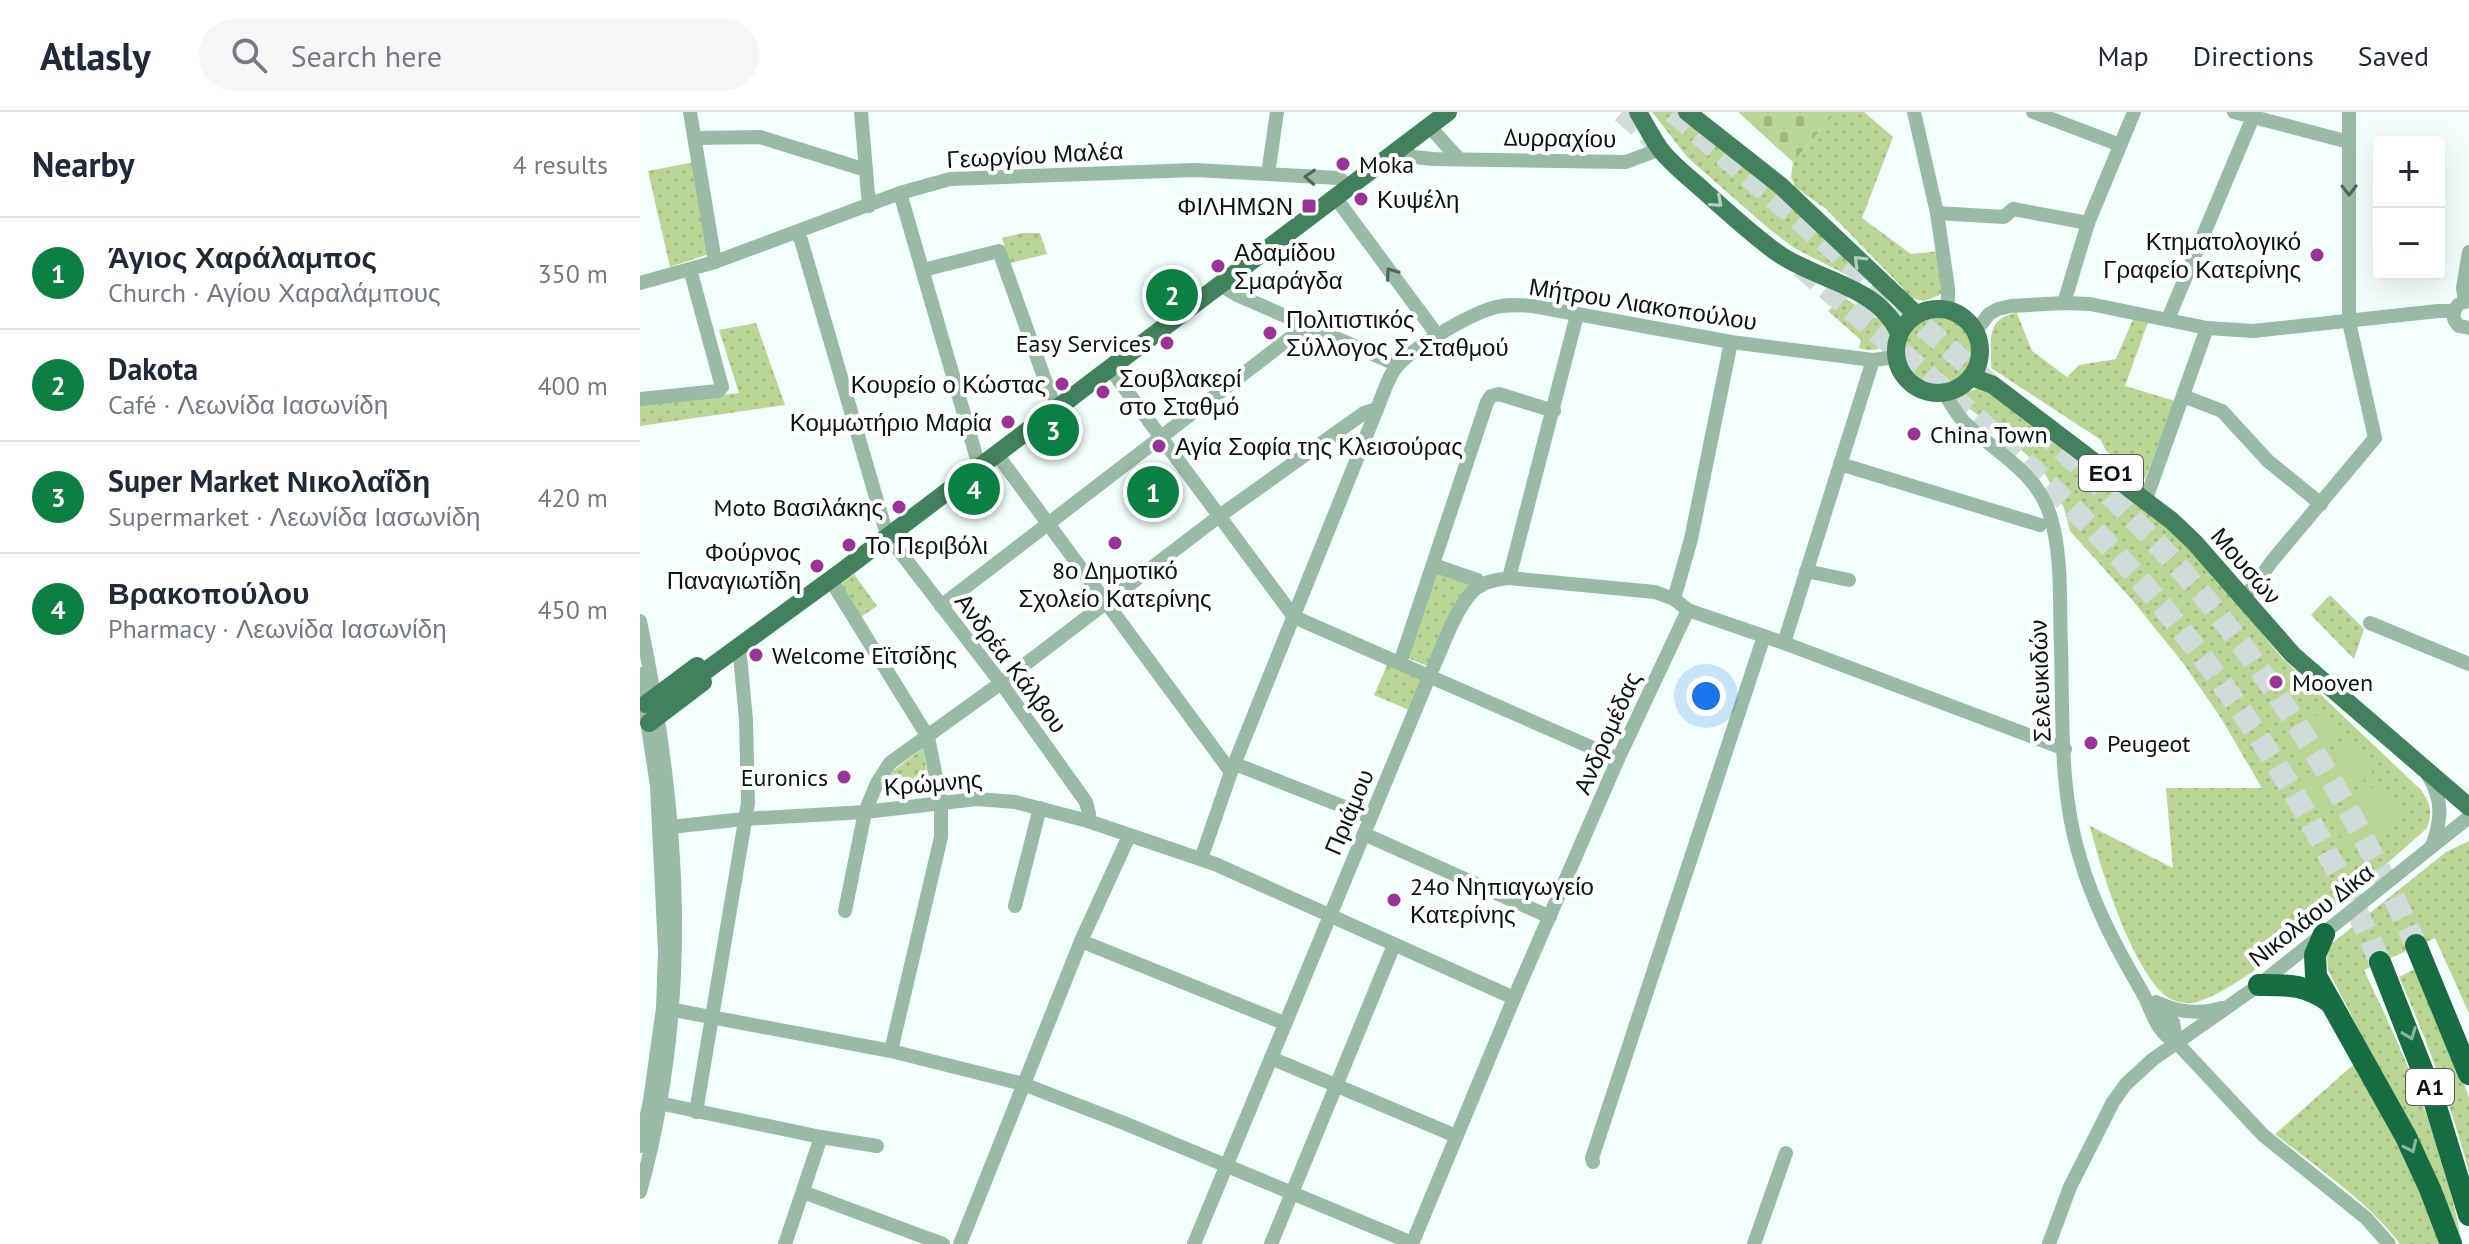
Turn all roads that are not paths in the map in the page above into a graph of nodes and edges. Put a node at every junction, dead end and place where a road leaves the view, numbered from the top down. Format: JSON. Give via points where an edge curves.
{"nodes":[{"id":1,"x":690,"y":112,"type":"edge"},
{"id":2,"x":861,"y":112,"type":"edge"},
{"id":3,"x":1277,"y":112,"type":"edge"},
{"id":4,"x":1448,"y":112,"type":"edge"},
{"id":5,"x":1638,"y":112,"type":"edge"},
{"id":6,"x":1687,"y":112,"type":"edge"},
{"id":7,"x":1914,"y":112,"type":"edge"},
{"id":8,"x":2033,"y":112,"type":"edge"},
{"id":9,"x":2134,"y":112,"type":"edge"},
{"id":10,"x":2234,"y":112,"type":"edge"},
{"id":11,"x":2349,"y":112,"type":"edge"},
{"id":12,"x":2253,"y":117,"type":"junction"},
{"id":13,"x":1429,"y":126,"type":"junction"},
{"id":14,"x":695,"y":138,"type":"junction"},
{"id":15,"x":2349,"y":142,"type":"junction"},
{"id":16,"x":2120,"y":145,"type":"junction"},
{"id":17,"x":1401,"y":148,"type":"junction"},
{"id":18,"x":1660,"y":149,"type":"junction"},
{"id":19,"x":1458,"y":158,"type":"junction"},
{"id":20,"x":866,"y":170,"type":"junction"},
{"id":21,"x":1268,"y":174,"type":"junction"},
{"id":22,"x":1342,"y":192,"type":"junction"},
{"id":23,"x":900,"y":193,"type":"junction"},
{"id":24,"x":869,"y":206,"type":"junction"},
{"id":25,"x":1937,"y":213,"type":"junction"},
{"id":26,"x":2088,"y":223,"type":"junction"},
{"id":27,"x":796,"y":232,"type":"junction"},
{"id":28,"x":2469,"y":252,"type":"edge"},
{"id":29,"x":715,"y":262,"type":"junction"},
{"id":30,"x":690,"y":269,"type":"junction"},
{"id":31,"x":923,"y":270,"type":"junction"},
{"id":32,"x":640,"y":283,"type":"edge"},
{"id":33,"x":1219,"y":284,"type":"junction"},
{"id":34,"x":2064,"y":303,"type":"junction"},
{"id":35,"x":2463,"y":305,"type":"edge"},
{"id":36,"x":1944,"y":309,"type":"junction"},
{"id":37,"x":1916,"y":314,"type":"junction"},
{"id":38,"x":1577,"y":315,"type":"junction"},
{"id":39,"x":2168,"y":319,"type":"junction"},
{"id":40,"x":2349,"y":322,"type":"junction"},
{"id":41,"x":1307,"y":325,"type":"junction"},
{"id":42,"x":2207,"y":328,"type":"junction"},
{"id":43,"x":2469,"y":328,"type":"edge"},
{"id":44,"x":1976,"y":331,"type":"junction"},
{"id":45,"x":1899,"y":333,"type":"junction"},
{"id":46,"x":1438,"y":336,"type":"junction"},
{"id":47,"x":1731,"y":342,"type":"junction"},
{"id":48,"x":1896,"y":357,"type":"junction"},
{"id":49,"x":1873,"y":360,"type":"junction"},
{"id":50,"x":1398,"y":365,"type":"junction"},
{"id":51,"x":1109,"y":367,"type":"junction"},
{"id":52,"x":1972,"y":377,"type":"junction"},
{"id":53,"x":1944,"y":393,"type":"junction"},
{"id":54,"x":2183,"y":396,"type":"junction"},
{"id":55,"x":640,"y":399,"type":"edge"},
{"id":56,"x":1055,"y":408,"type":"junction"},
{"id":57,"x":1377,"y":409,"type":"junction"},
{"id":58,"x":1554,"y":411,"type":"junction"},
{"id":59,"x":1159,"y":438,"type":"junction"},
{"id":60,"x":996,"y":453,"type":"junction"},
{"id":61,"x":1840,"y":464,"type":"junction"},
{"id":62,"x":979,"y":466,"type":"junction"},
{"id":63,"x":2146,"y":499,"type":"junction"},
{"id":64,"x":2321,"y":504,"type":"junction"},
{"id":65,"x":1218,"y":517,"type":"junction"},
{"id":66,"x":1048,"y":523,"type":"junction"},
{"id":67,"x":2040,"y":525,"type":"dead end"},
{"id":68,"x":887,"y":535,"type":"junction"},
{"id":69,"x":1433,"y":565,"type":"junction"},
{"id":70,"x":1806,"y":571,"type":"junction"},
{"id":71,"x":1509,"y":578,"type":"junction"},
{"id":72,"x":830,"y":579,"type":"junction"},
{"id":73,"x":1849,"y":580,"type":"dead end"},
{"id":74,"x":1480,"y":586,"type":"junction"},
{"id":75,"x":2238,"y":594,"type":"junction"},
{"id":76,"x":1674,"y":599,"type":"junction"},
{"id":77,"x":800,"y":602,"type":"junction"},
{"id":78,"x":1107,"y":602,"type":"junction"},
{"id":79,"x":941,"y":606,"type":"junction"},
{"id":80,"x":1688,"y":610,"type":"junction"},
{"id":81,"x":1294,"y":617,"type":"junction"},
{"id":82,"x":640,"y":621,"type":"edge"},
{"id":83,"x":2370,"y":623,"type":"dead end"},
{"id":84,"x":1764,"y":636,"type":"junction"},
{"id":85,"x":1784,"y":643,"type":"junction"},
{"id":86,"x":740,"y":655,"type":"junction"},
{"id":87,"x":1400,"y":663,"type":"junction"},
{"id":88,"x":2469,"y":664,"type":"edge"},
{"id":89,"x":640,"y":674,"type":"edge"},
{"id":90,"x":1429,"y":677,"type":"junction"},
{"id":91,"x":689,"y":683,"type":"dead end"},
{"id":92,"x":1001,"y":683,"type":"junction"},
{"id":93,"x":652,"y":710,"type":"junction"},
{"id":94,"x":928,"y":737,"type":"junction"},
{"id":95,"x":2065,"y":749,"type":"junction"},
{"id":96,"x":1618,"y":759,"type":"junction"},
{"id":97,"x":1233,"y":768,"type":"junction"},
{"id":98,"x":2423,"y":768,"type":"junction"},
{"id":99,"x":941,"y":803,"type":"junction"},
{"id":100,"x":2469,"y":807,"type":"edge"},
{"id":101,"x":1040,"y":808,"type":"junction"},
{"id":102,"x":865,"y":812,"type":"junction"},
{"id":103,"x":1370,"y":817,"type":"junction"},
{"id":104,"x":2469,"y":817,"type":"edge"},
{"id":105,"x":744,"y":819,"type":"junction"},
{"id":106,"x":1088,"y":821,"type":"junction"},
{"id":107,"x":666,"y":828,"type":"junction"},
{"id":108,"x":1364,"y":834,"type":"junction"},
{"id":109,"x":1129,"y":836,"type":"junction"},
{"id":110,"x":2431,"y":847,"type":"junction"},
{"id":111,"x":1201,"y":859,"type":"junction"},
{"id":112,"x":1015,"y":906,"type":"dead end"},
{"id":113,"x":845,"y":911,"type":"dead end"},
{"id":114,"x":1328,"y":917,"type":"junction"},
{"id":115,"x":1550,"y":917,"type":"junction"},
{"id":116,"x":2324,"y":934,"type":"junction"},
{"id":117,"x":1081,"y":941,"type":"junction"},
{"id":118,"x":1394,"y":945,"type":"junction"},
{"id":119,"x":2416,"y":945,"type":"tunnel mouth"},
{"id":120,"x":2380,"y":962,"type":"tunnel mouth"},
{"id":121,"x":2259,"y":985,"type":"junction"},
{"id":122,"x":1514,"y":998,"type":"junction"},
{"id":123,"x":2149,"y":998,"type":"junction"},
{"id":124,"x":2331,"y":1002,"type":"junction"},
{"id":125,"x":2233,"y":1003,"type":"junction"},
{"id":126,"x":668,"y":1009,"type":"junction"},
{"id":127,"x":712,"y":1016,"type":"junction"},
{"id":128,"x":1284,"y":1023,"type":"junction"},
{"id":129,"x":2177,"y":1043,"type":"junction"},
{"id":130,"x":891,"y":1051,"type":"junction"},
{"id":131,"x":1271,"y":1058,"type":"junction"},
{"id":132,"x":2469,"y":1074,"type":"edge"},
{"id":133,"x":1023,"y":1084,"type":"junction"},
{"id":134,"x":1337,"y":1086,"type":"junction"},
{"id":135,"x":655,"y":1102,"type":"junction"},
{"id":136,"x":696,"y":1112,"type":"junction"},
{"id":137,"x":1456,"y":1136,"type":"junction"},
{"id":138,"x":821,"y":1137,"type":"junction"},
{"id":139,"x":640,"y":1146,"type":"edge"},
{"id":140,"x":877,"y":1146,"type":"dead end"},
{"id":141,"x":1786,"y":1153,"type":"dead end"},
{"id":142,"x":1593,"y":1162,"type":"dead end"},
{"id":143,"x":1227,"y":1167,"type":"junction"},
{"id":144,"x":640,"y":1192,"type":"edge"},
{"id":145,"x":803,"y":1192,"type":"junction"},
{"id":146,"x":1293,"y":1193,"type":"junction"},
{"id":147,"x":2469,"y":1215,"type":"edge"},
{"id":148,"x":785,"y":1244,"type":"edge"},
{"id":149,"x":943,"y":1244,"type":"edge"},
{"id":150,"x":960,"y":1244,"type":"edge"},
{"id":151,"x":1194,"y":1244,"type":"edge"},
{"id":152,"x":1271,"y":1244,"type":"edge"},
{"id":153,"x":1412,"y":1244,"type":"edge"},
{"id":154,"x":1754,"y":1244,"type":"edge"},
{"id":155,"x":2049,"y":1244,"type":"edge"},
{"id":156,"x":2389,"y":1244,"type":"edge"},
{"id":157,"x":2451,"y":1244,"type":"edge"}],
"edges":[{"from":1,"to":14,"type":"street"},
{"from":2,"to":20,"type":"street"},
{"from":3,"to":21,"type":"street"},
{"from":4,"to":13,"type":"main road"},
{"from":5,"to":18,"type":"main road"},
{"from":37,"to":6,"type":"main road","one_way":true,"via":[[1781,186]]},
{"from":7,"to":25,"type":"street"},
{"from":8,"to":16,"type":"street"},
{"from":9,"to":16,"type":"street"},
{"from":10,"to":12,"type":"street"},
{"from":11,"to":15,"type":"street"},
{"from":12,"to":15,"type":"street"},
{"from":12,"to":39,"type":"street"},
{"from":13,"to":17,"type":"main road"},
{"from":13,"to":19,"type":"street"},
{"from":14,"to":20,"type":"street","via":[[760,137]]},
{"from":14,"to":29,"type":"street"},
{"from":15,"to":40,"type":"street","one_way":true},
{"from":16,"to":26,"type":"street"},
{"from":17,"to":19,"type":"street","name":"Δυρραχίου","via":[[1413,157]]},
{"from":17,"to":22,"type":"main road"},
{"from":18,"to":19,"type":"street","name":"Δυρραχίου","via":[[1626,162]]},
{"from":18,"to":45,"type":"main road","one_way":true,"via":[[1755,236],[1798,266],[1860,293],[1890,318]]},
{"from":20,"to":24,"type":"street"},
{"from":22,"to":21,"type":"street","name":"Γεωργίου Μαλέα","one_way":true,"via":[[1339,178]]},
{"from":21,"to":23,"type":"street","name":"Γεωργίου Μαλέα","via":[[1171,170],[967,178]]},
{"from":22,"to":33,"type":"main road"},
{"from":46,"to":22,"type":"street","one_way":true},
{"from":23,"to":24,"type":"street","name":"Γεωργίου Μαλέα"},
{"from":23,"to":31,"type":"street"},
{"from":24,"to":27,"type":"street","name":"Γεωργίου Μαλέα"},
{"from":25,"to":26,"type":"street","via":[[2004,217],[2013,209]]},
{"from":25,"to":36,"type":"street","via":[[1948,288]]},
{"from":26,"to":34,"type":"street"},
{"from":27,"to":29,"type":"street","name":"Γεωργίου Μαλέα"},
{"from":27,"to":68,"type":"street"},
{"from":28,"to":35,"type":"street"},
{"from":29,"to":30,"type":"street","name":"Γεωργίου Μαλέα"},
{"from":30,"to":32,"type":"street","name":"Γεωργίου Μαλέα"},
{"from":30,"to":55,"type":"street","via":[[722,387]]},
{"from":31,"to":56,"type":"street","via":[[999,251]]},
{"from":31,"to":62,"type":"street"},
{"from":33,"to":41,"type":"street"},
{"from":33,"to":51,"type":"main road"},
{"from":34,"to":39,"type":"street"},
{"from":34,"to":44,"type":"street","via":[[1998,309]]},
{"from":35,"to":40,"type":"street"},
{"from":35,"to":43,"type":"street","via":[[2456,323]]},
{"from":36,"to":37,"type":"main road"},
{"from":36,"to":44,"type":"main road","via":[[1962,316]]},
{"from":37,"to":45,"type":"main road"},
{"from":38,"to":46,"type":"street","name":"Μήτρου Λιακοπούλου","via":[[1512,305],[1474,316]]},
{"from":38,"to":47,"type":"street","name":"Μήτρου Λιακοπούλου"},
{"from":38,"to":58,"type":"street"},
{"from":39,"to":42,"type":"street"},
{"from":40,"to":42,"type":"street","via":[[2253,331]]},
{"from":40,"to":64,"type":"street","via":[[2375,438]]},
{"from":41,"to":50,"type":"street"},
{"from":41,"to":59,"type":"street"},
{"from":42,"to":54,"type":"street"},
{"from":44,"to":52,"type":"main road","via":[[1980,359]]},
{"from":45,"to":48,"type":"main road"},
{"from":46,"to":50,"type":"street","name":"Μήτρου Λιακοπούλου"},
{"from":47,"to":49,"type":"street","name":"Μήτρου Λιακοπούλου"},
{"from":47,"to":76,"type":"street"},
{"from":48,"to":49,"type":"street","name":"Μήτρου Λιακοπούλου"},
{"from":48,"to":53,"type":"main road","via":[[1912,385]]},
{"from":49,"to":61,"type":"street"},
{"from":50,"to":57,"type":"street"},
{"from":51,"to":56,"type":"main road"},
{"from":51,"to":59,"type":"street"},
{"from":52,"to":53,"type":"main road"},
{"from":52,"to":63,"type":"main road","name":"Μουσών","number":"ΕΟ1","via":[[1993,385]]},
{"from":53,"to":95,"type":"street","name":"Σελευκιδών","via":[[1963,421],[2025,473],[2050,513],[2057,556]]},
{"from":54,"to":63,"type":"street"},
{"from":54,"to":64,"type":"street","via":[[2222,411],[2268,461]]},
{"from":56,"to":60,"type":"main road"},
{"from":57,"to":65,"type":"street"},
{"from":57,"to":81,"type":"street"},
{"from":58,"to":69,"type":"street","via":[[1491,396]]},
{"from":58,"to":71,"type":"street"},
{"from":59,"to":65,"type":"street"},
{"from":59,"to":66,"type":"street"},
{"from":60,"to":62,"type":"main road"},
{"from":60,"to":66,"type":"street"},
{"from":61,"to":67,"type":"street"},
{"from":61,"to":70,"type":"street"},
{"from":62,"to":68,"type":"main road"},
{"from":63,"to":75,"type":"main road","name":"Μουσών","number":"ΕΟ1","via":[[2195,543]]},
{"from":64,"to":75,"type":"street"},
{"from":65,"to":78,"type":"street"},
{"from":65,"to":81,"type":"street"},
{"from":66,"to":78,"type":"street"},
{"from":66,"to":79,"type":"street"},
{"from":68,"to":72,"type":"main road"},
{"from":68,"to":79,"type":"street","name":"Ανδρέα Κάλβου"},
{"from":69,"to":74,"type":"street","via":[[1477,580]]},
{"from":69,"to":87,"type":"street"},
{"from":70,"to":73,"type":"street"},
{"from":70,"to":85,"type":"street"},
{"from":71,"to":74,"type":"street"},
{"from":71,"to":76,"type":"street","via":[[1655,592]]},
{"from":72,"to":77,"type":"main road"},
{"from":72,"to":94,"type":"street"},
{"from":74,"to":90,"type":"street","name":"Πριάμου","via":[[1462,606]]},
{"from":75,"to":98,"type":"main road","name":"Μουσών","number":"ΕΟ1","via":[[2293,655]]},
{"from":76,"to":80,"type":"street"},
{"from":77,"to":86,"type":"main road"},
{"from":77,"to":91,"type":"main road"},
{"from":77,"to":93,"type":"main road","via":[[762,618]]},
{"from":78,"to":92,"type":"street"},
{"from":78,"to":97,"type":"street"},
{"from":79,"to":92,"type":"street","name":"Ανδρέα Κάλβου"},
{"from":80,"to":84,"type":"street"},
{"from":80,"to":96,"type":"street","name":"Ανδρομέδας"},
{"from":81,"to":87,"type":"street"},
{"from":81,"to":97,"type":"street"},
{"from":82,"to":93,"type":"street"},
{"from":83,"to":88,"type":"street"},
{"from":84,"to":85,"type":"street"},
{"from":84,"to":142,"type":"street"},
{"from":85,"to":95,"type":"street"},
{"from":86,"to":93,"type":"main road"},
{"from":86,"to":105,"type":"street","via":[[749,784]]},
{"from":87,"to":90,"type":"street"},
{"from":89,"to":93,"type":"street"},
{"from":90,"to":96,"type":"street"},
{"from":90,"to":103,"type":"street","name":"Πριάμου"},
{"from":92,"to":94,"type":"street"},
{"from":92,"to":106,"type":"street","name":"Ανδρέα Κάλβου","via":[[1086,802]]},
{"from":93,"to":107,"type":"street"},
{"from":94,"to":99,"type":"street"},
{"from":94,"to":102,"type":"street","via":[[890,763]]},
{"from":95,"to":123,"type":"street","name":"Σελευκιδών","via":[[2079,857],[2107,930]]},
{"from":96,"to":115,"type":"street","name":"Ανδρομέδας"},
{"from":97,"to":103,"type":"street"},
{"from":97,"to":111,"type":"street"},
{"from":98,"to":100,"type":"main road","name":"Μουσών","number":"ΕΟ1"},
{"from":98,"to":110,"type":"street","via":[[2439,800],[2440,820]]},
{"from":99,"to":101,"type":"street","name":"Κρώμνης","via":[[1001,800]]},
{"from":99,"to":102,"type":"street","name":"Κρώμνης"},
{"from":99,"to":130,"type":"street","via":[[941,837]]},
{"from":101,"to":106,"type":"street","name":"Κρώμνης"},
{"from":101,"to":112,"type":"street"},
{"from":102,"to":105,"type":"street","name":"Κρώμνης"},
{"from":102,"to":113,"type":"street"},
{"from":103,"to":108,"type":"street","name":"Πριάμου"},
{"from":104,"to":110,"type":"street","name":"Νικολάου Δίκα"},
{"from":105,"to":107,"type":"street","name":"Κρώμνης"},
{"from":105,"to":127,"type":"street"},
{"from":106,"to":109,"type":"street","name":"Κρώμνης"},
{"from":107,"to":126,"type":"street","via":[[676,911]]},
{"from":108,"to":114,"type":"street","name":"Πριάμου"},
{"from":108,"to":115,"type":"street"},
{"from":109,"to":111,"type":"street","name":"Κρώμνης"},
{"from":109,"to":117,"type":"street"},
{"from":110,"to":116,"type":"street","name":"Νικολάου Δίκα"},
{"from":111,"to":114,"type":"street","name":"Κρώμνης"},
{"from":114,"to":118,"type":"street","name":"Κρώμνης"},
{"from":114,"to":128,"type":"street","name":"Πριάμου"},
{"from":115,"to":122,"type":"street","name":"Ανδρομέδας"},
{"from":116,"to":121,"type":"street","name":"Νικολάου Δίκα"},
{"from":116,"to":124,"type":"highway","via":[[2314,967]]},
{"from":117,"to":128,"type":"street"},
{"from":117,"to":133,"type":"street"},
{"from":118,"to":122,"type":"street","name":"Κρώμνης"},
{"from":118,"to":134,"type":"street"},
{"from":119,"to":132,"type":"highway","number":"Α1"},
{"from":120,"to":147,"type":"highway","number":"Α1","one_way":true,"via":[[2434,1100]]},
{"from":121,"to":124,"type":"highway","via":[[2315,990]]},
{"from":121,"to":125,"type":"street","name":"Νικολάου Δίκα"},
{"from":122,"to":137,"type":"street","name":"Ανδρομέδας"},
{"from":123,"to":125,"type":"street","via":[[2170,1009],[2194,1012]]},
{"from":123,"to":129,"type":"street","name":"Σελευκιδών","via":[[2159,1029]]},
{"from":124,"to":157,"type":"highway","one_way":true,"via":[[2406,1137]]},
{"from":125,"to":129,"type":"street","name":"Νικολάου Δίκα"},
{"from":126,"to":127,"type":"street"},
{"from":126,"to":135,"type":"street"},
{"from":127,"to":130,"type":"street"},
{"from":127,"to":136,"type":"street"},
{"from":128,"to":131,"type":"street","name":"Πριάμου"},
{"from":129,"to":155,"type":"street","name":"Νικολάου Δίκα","via":[[2138,1072],[2113,1102],[2070,1187]]},
{"from":129,"to":156,"type":"street","name":"Σελευκιδών","via":[[2263,1135],[2366,1218]]},
{"from":130,"to":133,"type":"street"},
{"from":131,"to":134,"type":"street"},
{"from":131,"to":143,"type":"street","name":"Πριάμου"},
{"from":133,"to":143,"type":"street"},
{"from":133,"to":150,"type":"street"},
{"from":134,"to":137,"type":"street"},
{"from":134,"to":146,"type":"street"},
{"from":135,"to":136,"type":"street"},
{"from":135,"to":139,"type":"street"},
{"from":135,"to":144,"type":"street"},
{"from":136,"to":138,"type":"street"},
{"from":137,"to":153,"type":"street","name":"Ανδρομέδας"},
{"from":138,"to":140,"type":"street"},
{"from":138,"to":145,"type":"street"},
{"from":141,"to":154,"type":"street"},
{"from":143,"to":146,"type":"street"},
{"from":143,"to":151,"type":"street","name":"Πριάμου"},
{"from":145,"to":148,"type":"street"},
{"from":145,"to":149,"type":"street"},
{"from":146,"to":152,"type":"street"},
{"from":146,"to":153,"type":"street"}]}
